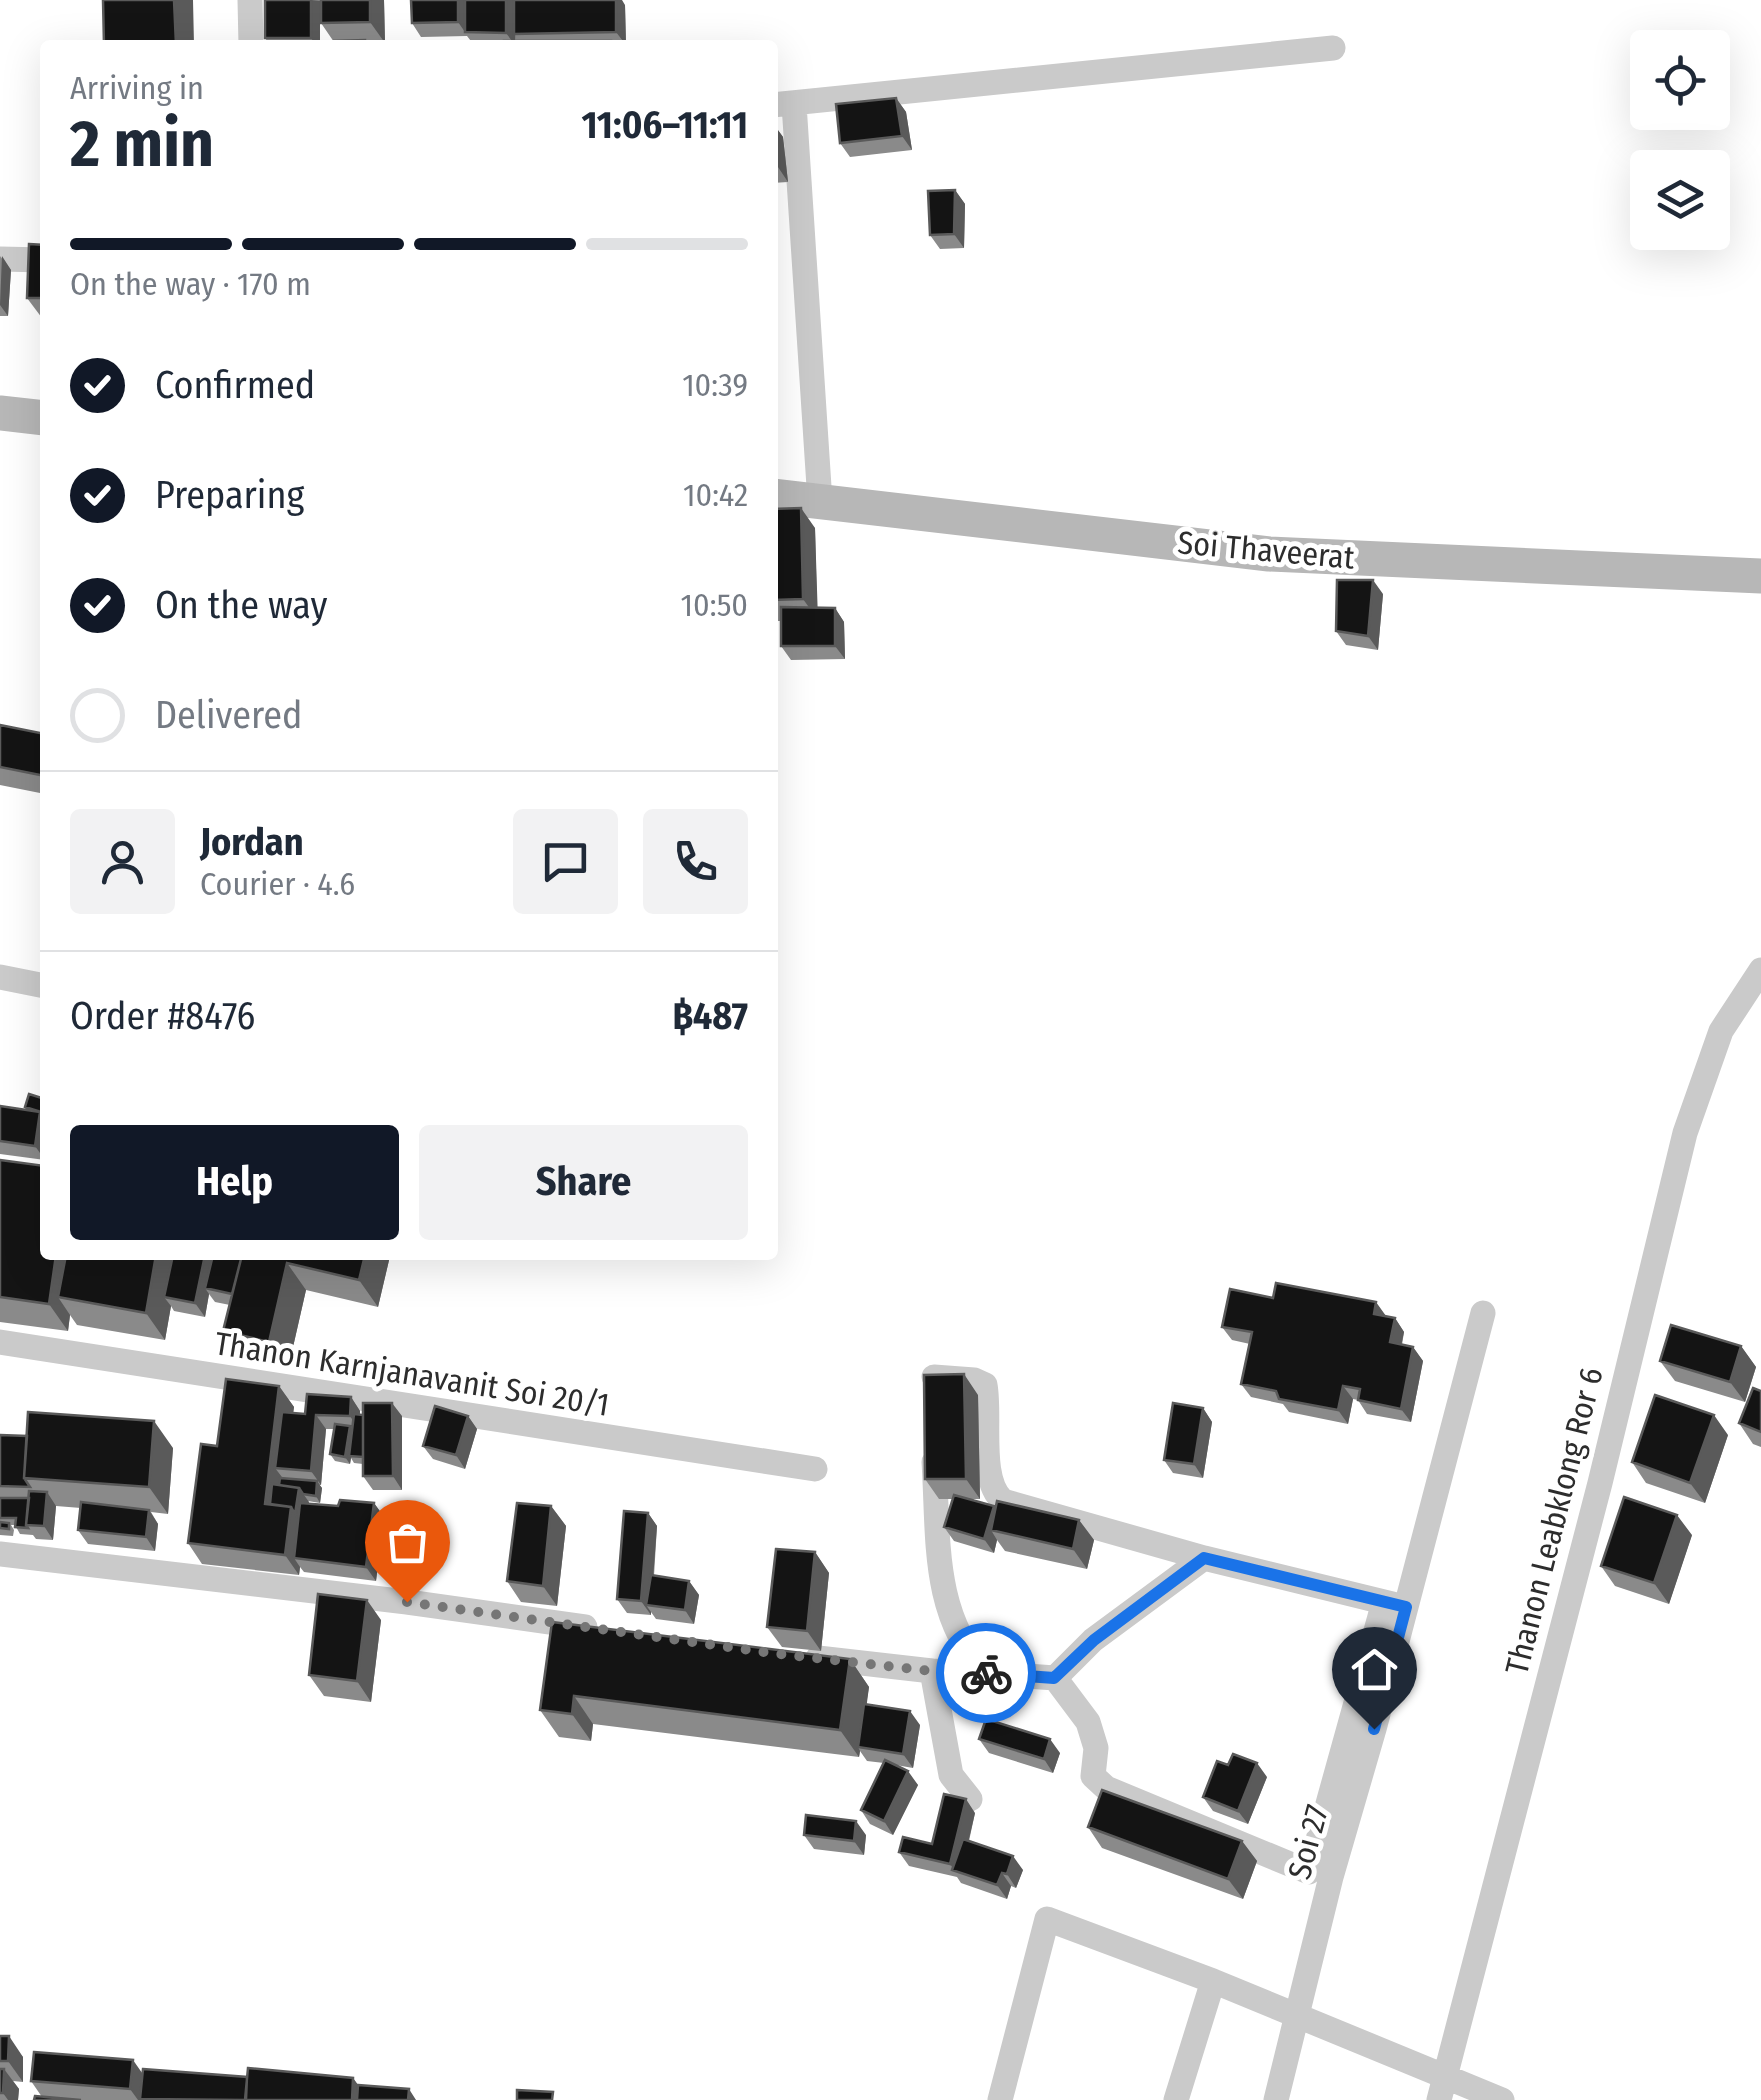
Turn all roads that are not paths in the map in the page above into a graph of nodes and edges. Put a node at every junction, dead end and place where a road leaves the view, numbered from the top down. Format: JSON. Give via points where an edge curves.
{"nodes":[{"id":1,"x":250,"y":0,"type":"edge"},
{"id":2,"x":251,"y":40,"type":"edge"},
{"id":3,"x":1334,"y":48,"type":"dead end"},
{"id":4,"x":783,"y":105,"type":"edge"},
{"id":5,"x":0,"y":259,"type":"edge"},
{"id":6,"x":40,"y":260,"type":"edge"},
{"id":7,"x":0,"y":414,"type":"edge"},
{"id":8,"x":40,"y":418,"type":"edge"},
{"id":9,"x":778,"y":497,"type":"edge"},
{"id":10,"x":820,"y":502,"type":"junction"},
{"id":11,"x":1761,"y":576,"type":"edge"},
{"id":12,"x":1761,"y":970,"type":"edge"},
{"id":13,"x":0,"y":978,"type":"edge"},
{"id":14,"x":40,"y":985,"type":"edge"},
{"id":15,"x":1483,"y":1313,"type":"dead end"},
{"id":16,"x":0,"y":1342,"type":"edge"},
{"id":17,"x":930,"y":1396,"type":"edge"},
{"id":18,"x":933,"y":1435,"type":"edge"},
{"id":19,"x":815,"y":1470,"type":"dead end"},
{"id":20,"x":0,"y":1554,"type":"edge"},
{"id":21,"x":1204,"y":1558,"type":"junction"},
{"id":22,"x":1395,"y":1605,"type":"junction"},
{"id":23,"x":617,"y":1631,"type":"edge"},
{"id":24,"x":788,"y":1655,"type":"edge"},
{"id":25,"x":932,"y":1671,"type":"junction"},
{"id":26,"x":986,"y":1673,"type":"junction"},
{"id":27,"x":1054,"y":1678,"type":"junction"},
{"id":28,"x":970,"y":1799,"type":"edge"},
{"id":29,"x":1213,"y":1981,"type":"junction"},
{"id":30,"x":1298,"y":2016,"type":"junction"},
{"id":31,"x":1442,"y":2088,"type":"edge"},
{"id":32,"x":1000,"y":2100,"type":"edge"},
{"id":33,"x":1176,"y":2100,"type":"edge"},
{"id":34,"x":1276,"y":2100,"type":"edge"},
{"id":35,"x":1502,"y":2100,"type":"edge"}],
"edges":[{"from":1,"to":2,"type":"street"},
{"from":3,"to":4,"type":"street"},
{"from":4,"to":10,"type":"street"},
{"from":5,"to":6,"type":"street"},
{"from":7,"to":8,"type":"street"},
{"from":9,"to":10,"type":"street","name":"Soi Thaveerat"},
{"from":10,"to":11,"type":"street","name":"Soi Thaveerat","via":[[1269,554]]},
{"from":12,"to":31,"type":"street","name":"Thanon Leabklong Ror 6","via":[[1721,1031],[1685,1133]]},
{"from":13,"to":14,"type":"street"},
{"from":15,"to":22,"type":"street","name":"Soi 27"},
{"from":16,"to":19,"type":"street","name":"Thanon Karnjanavanit Soi 20/1"},
{"from":17,"to":21,"type":"street","via":[[929,1377],[984,1386],[989,1475],[1002,1502]]},
{"from":18,"to":26,"type":"street","via":[[948,1608]]},
{"from":20,"to":23,"type":"street"},
{"from":21,"to":22,"type":"street"},
{"from":21,"to":27,"type":"street"},
{"from":22,"to":27,"type":"street","via":[[1309,1872],[1098,1782],[1088,1722]]},
{"from":22,"to":30,"type":"street","name":"Soi 27"},
{"from":24,"to":25,"type":"street"},
{"from":25,"to":26,"type":"street"},
{"from":25,"to":28,"type":"street","via":[[951,1775]]},
{"from":26,"to":27,"type":"street"},
{"from":29,"to":30,"type":"street"},
{"from":29,"to":32,"type":"street","via":[[1047,1919]]},
{"from":29,"to":33,"type":"street"},
{"from":30,"to":31,"type":"street"},
{"from":30,"to":34,"type":"street","name":"Soi 27"},
{"from":31,"to":35,"type":"street"}]}
